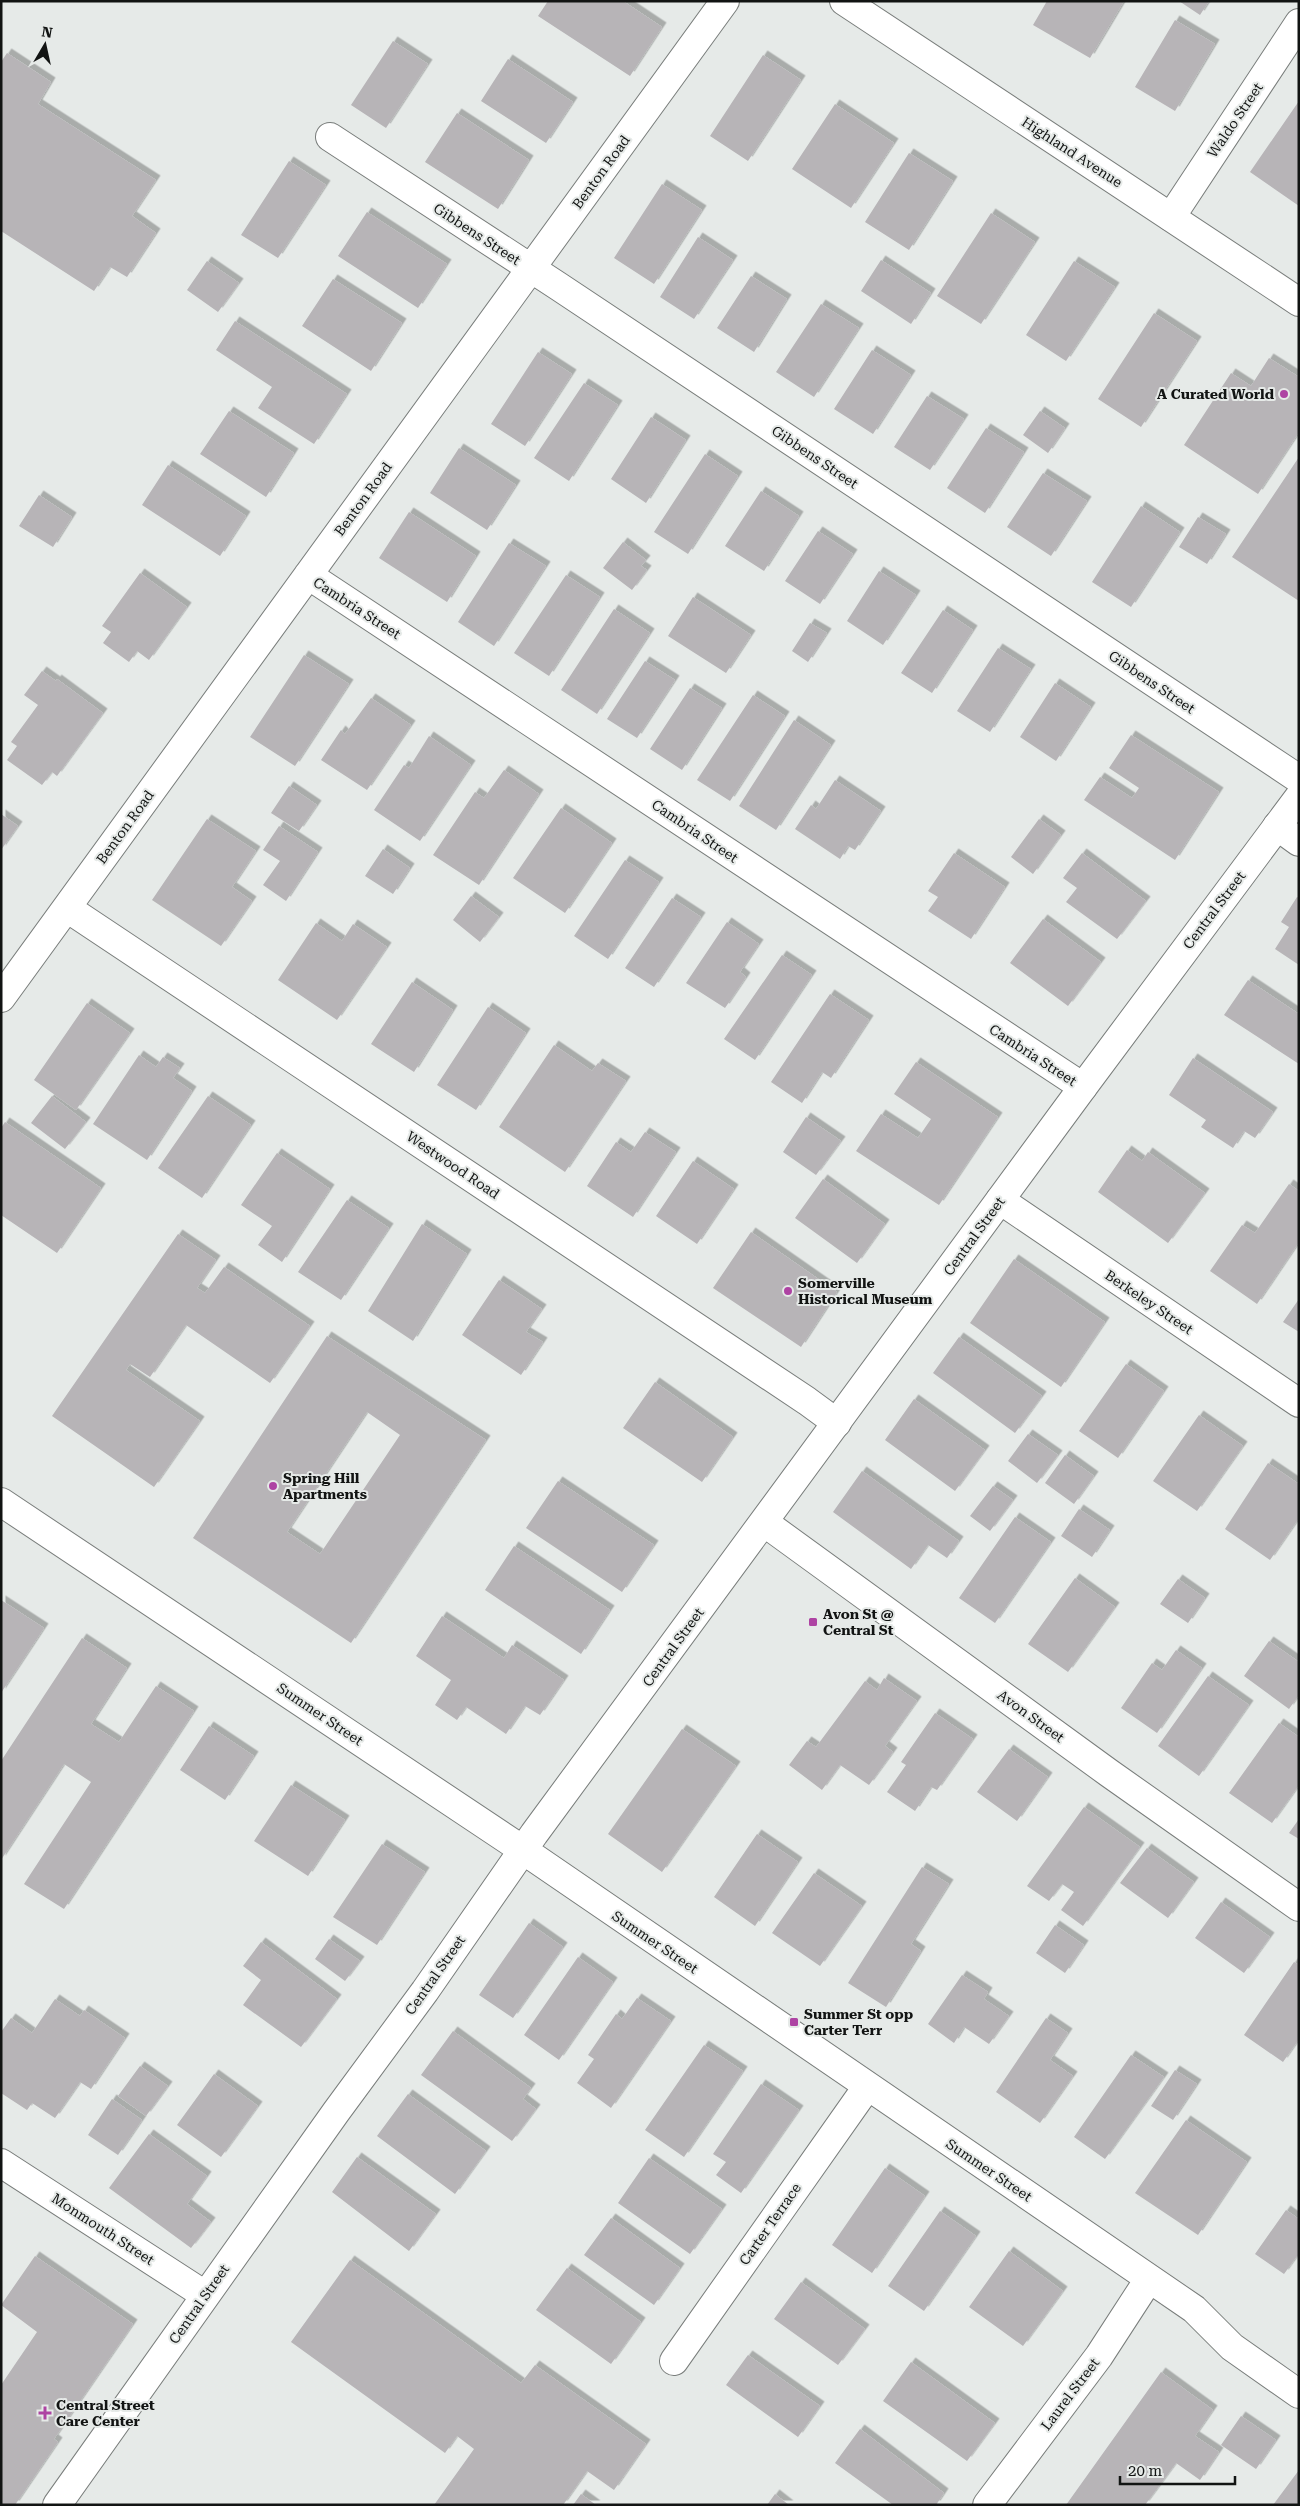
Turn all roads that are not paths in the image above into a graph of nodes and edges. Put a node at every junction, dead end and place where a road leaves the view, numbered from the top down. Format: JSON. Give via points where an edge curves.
{"nodes":[{"id":1,"x":725,"y":1,"type":"edge"},
{"id":2,"x":844,"y":1,"type":"edge"},
{"id":3,"x":1299,"y":23,"type":"edge"},
{"id":4,"x":330,"y":137,"type":"dead end"},
{"id":5,"x":1170,"y":217,"type":"junction"},
{"id":6,"x":531,"y":269,"type":"junction"},
{"id":7,"x":1299,"y":302,"type":"edge"},
{"id":8,"x":308,"y":575,"type":"junction"},
{"id":9,"x":1299,"y":779,"type":"edge"},
{"id":10,"x":1299,"y":797,"type":"edge"},
{"id":11,"x":1277,"y":826,"type":"junction"},
{"id":12,"x":1299,"y":842,"type":"edge"},
{"id":13,"x":67,"y":908,"type":"junction"},
{"id":14,"x":1,"y":998,"type":"edge"},
{"id":15,"x":1083,"y":1087,"type":"junction"},
{"id":16,"x":1000,"y":1200,"type":"junction"},
{"id":17,"x":1299,"y":1403,"type":"edge"},
{"id":18,"x":837,"y":1423,"type":"junction"},
{"id":19,"x":1,"y":1502,"type":"edge"},
{"id":20,"x":765,"y":1523,"type":"junction"},
{"id":21,"x":523,"y":1850,"type":"junction"},
{"id":22,"x":1299,"y":1907,"type":"edge"},
{"id":23,"x":867,"y":2086,"type":"junction"},
{"id":24,"x":1,"y":2163,"type":"edge"},
{"id":25,"x":1148,"y":2279,"type":"junction"},
{"id":26,"x":205,"y":2295,"type":"junction"},
{"id":27,"x":674,"y":2361,"type":"dead end"},
{"id":28,"x":1299,"y":2394,"type":"edge"},
{"id":29,"x":56,"y":2505,"type":"edge"},
{"id":30,"x":987,"y":2505,"type":"edge"}],
"edges":[{"from":1,"to":6,"type":"street","name":"Benton Road"},
{"from":2,"to":5,"type":"street","name":"Highland Avenue"},
{"from":3,"to":5,"type":"street","name":"Waldo Street"},
{"from":4,"to":6,"type":"street","name":"Gibbens Street"},
{"from":5,"to":7,"type":"street","name":"Highland Avenue"},
{"from":6,"to":8,"type":"street","name":"Benton Road"},
{"from":6,"to":9,"type":"street","name":"Gibbens Street"},
{"from":8,"to":13,"type":"street","name":"Benton Road"},
{"from":8,"to":15,"type":"street","name":"Cambria Street"},
{"from":10,"to":11,"type":"street","name":"Central Street"},
{"from":11,"to":12,"type":"street"},
{"from":11,"to":15,"type":"street","name":"Central Street"},
{"from":13,"to":14,"type":"street","name":"Benton Road"},
{"from":13,"to":18,"type":"street","name":"Westwood Road"},
{"from":15,"to":16,"type":"street","name":"Central Street"},
{"from":16,"to":17,"type":"street","name":"Berkeley Street"},
{"from":16,"to":18,"type":"street","name":"Central Street"},
{"from":18,"to":20,"type":"street","name":"Central Street"},
{"from":19,"to":21,"type":"street","name":"Summer Street"},
{"from":20,"to":21,"type":"street","name":"Central Street"},
{"from":20,"to":22,"type":"street","name":"Avon Street","via":[[1108,1773]]},
{"from":21,"to":23,"type":"street","name":"Summer Street"},
{"from":21,"to":26,"type":"street","name":"Central Street"},
{"from":23,"to":25,"type":"street","name":"Summer Street"},
{"from":23,"to":27,"type":"street","name":"Carter Terrace"},
{"from":24,"to":26,"type":"street","name":"Monmouth Street"},
{"from":25,"to":28,"type":"street","name":"Summer Street","via":[[1194,2309],[1241,2354]]},
{"from":25,"to":30,"type":"street","name":"Laurel Street","via":[[1099,2356]]},
{"from":26,"to":29,"type":"street","name":"Central Street"}]}
